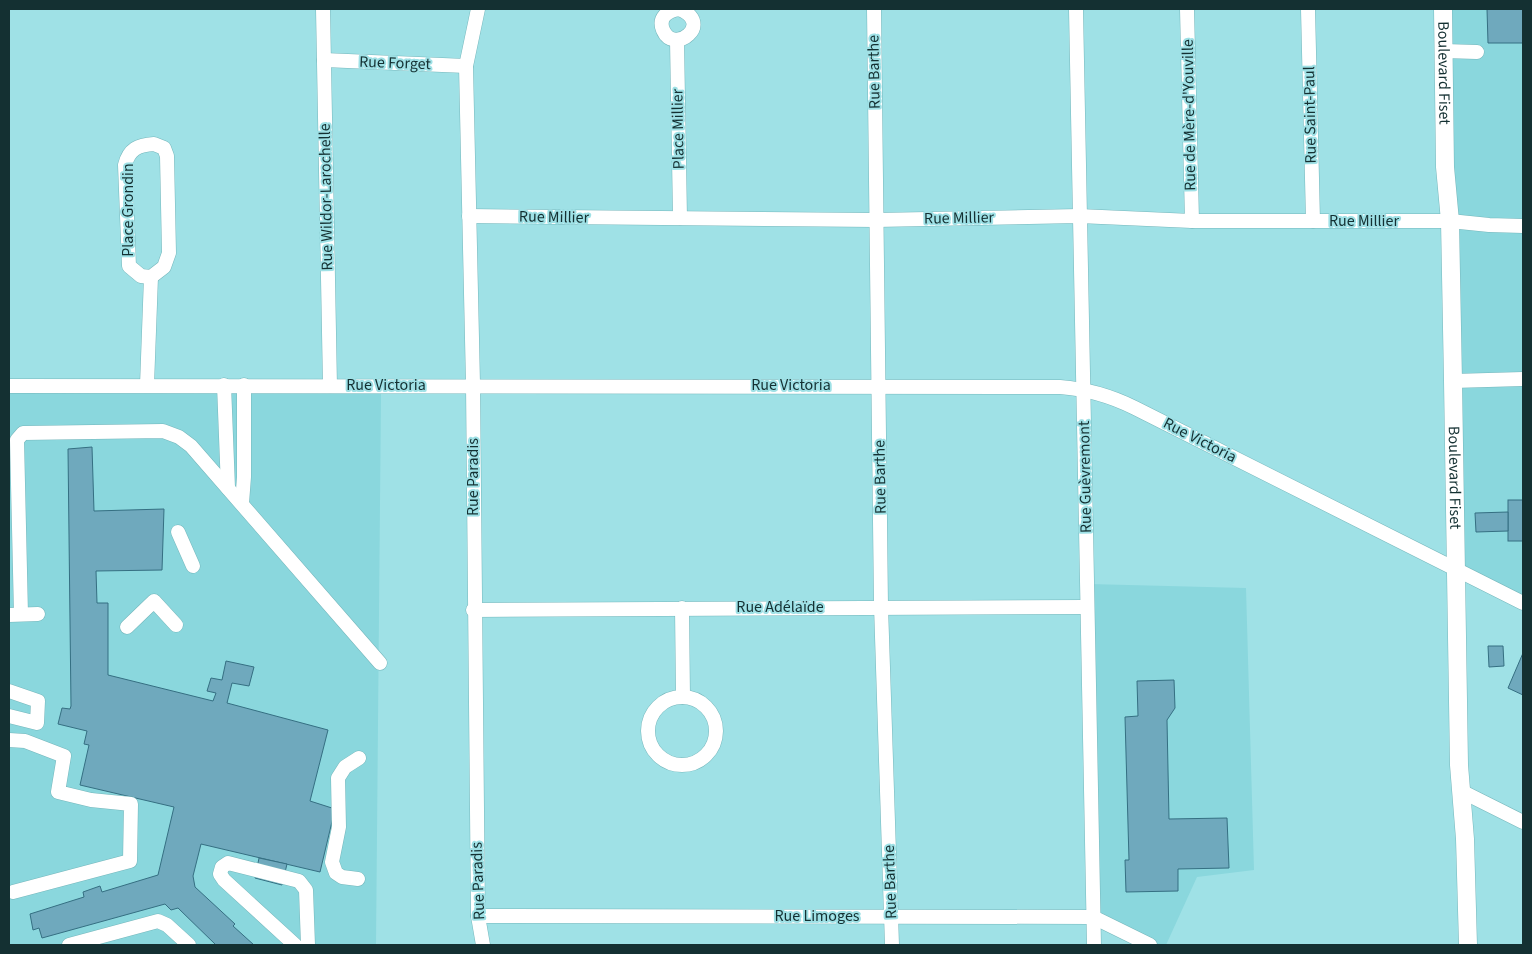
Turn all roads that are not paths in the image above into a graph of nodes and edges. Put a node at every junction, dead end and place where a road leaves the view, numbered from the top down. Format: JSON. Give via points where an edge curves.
{"nodes":[{"id":1,"x":323,"y":9,"type":"edge"},
{"id":2,"x":478,"y":9,"type":"edge"},
{"id":3,"x":678,"y":9,"type":"edge"},
{"id":4,"x":874,"y":9,"type":"edge"},
{"id":5,"x":1076,"y":9,"type":"edge"},
{"id":6,"x":1186,"y":9,"type":"edge"},
{"id":7,"x":1308,"y":9,"type":"edge"},
{"id":8,"x":1443,"y":9,"type":"edge"},
{"id":9,"x":677,"y":40,"type":"junction"},
{"id":10,"x":1444,"y":51,"type":"junction"},
{"id":11,"x":1476,"y":52,"type":"dead end"},
{"id":12,"x":324,"y":60,"type":"junction"},
{"id":13,"x":466,"y":66,"type":"junction"},
{"id":14,"x":469,"y":216,"type":"junction"},
{"id":15,"x":1079,"y":216,"type":"junction"},
{"id":16,"x":680,"y":218,"type":"junction"},
{"id":17,"x":876,"y":220,"type":"junction"},
{"id":18,"x":1192,"y":221,"type":"junction"},
{"id":19,"x":1312,"y":221,"type":"junction"},
{"id":20,"x":1450,"y":221,"type":"junction"},
{"id":21,"x":1523,"y":226,"type":"edge"},
{"id":22,"x":151,"y":277,"type":"junction"},
{"id":23,"x":1523,"y":379,"type":"edge"},
{"id":24,"x":1454,"y":381,"type":"junction"},
{"id":25,"x":473,"y":384,"type":"junction"},
{"id":26,"x":148,"y":385,"type":"junction"},
{"id":27,"x":233,"y":385,"type":"junction"},
{"id":28,"x":879,"y":385,"type":"junction"},
{"id":29,"x":9,"y":386,"type":"edge"},
{"id":30,"x":330,"y":386,"type":"junction"},
{"id":31,"x":1083,"y":389,"type":"junction"},
{"id":32,"x":229,"y":482,"type":"junction"},
{"id":33,"x":242,"y":503,"type":"junction"},
{"id":34,"x":178,"y":532,"type":"dead end"},
{"id":35,"x":193,"y":566,"type":"dead end"},
{"id":36,"x":1456,"y":569,"type":"junction"},
{"id":37,"x":15,"y":591,"type":"edge"},
{"id":38,"x":1523,"y":603,"type":"edge"},
{"id":39,"x":881,"y":606,"type":"junction"},
{"id":40,"x":1087,"y":607,"type":"junction"},
{"id":41,"x":682,"y":608,"type":"junction"},
{"id":42,"x":473,"y":610,"type":"junction"},
{"id":43,"x":15,"y":614,"type":"edge"},
{"id":44,"x":38,"y":614,"type":"dead end"},
{"id":45,"x":176,"y":625,"type":"dead end"},
{"id":46,"x":128,"y":628,"type":"dead end"},
{"id":47,"x":380,"y":663,"type":"dead end"},
{"id":48,"x":9,"y":692,"type":"edge"},
{"id":49,"x":683,"y":697,"type":"junction"},
{"id":50,"x":9,"y":716,"type":"edge"},
{"id":51,"x":9,"y":740,"type":"edge"},
{"id":52,"x":9,"y":749,"type":"edge"},
{"id":53,"x":44,"y":750,"type":"junction"},
{"id":54,"x":359,"y":758,"type":"dead end"},
{"id":55,"x":1461,"y":791,"type":"junction"},
{"id":56,"x":1523,"y":822,"type":"edge"},
{"id":57,"x":358,"y":879,"type":"dead end"},
{"id":58,"x":13,"y":892,"type":"dead end"},
{"id":59,"x":478,"y":916,"type":"junction"},
{"id":60,"x":892,"y":916,"type":"junction"},
{"id":61,"x":1093,"y":917,"type":"junction"},
{"id":62,"x":69,"y":945,"type":"edge"},
{"id":63,"x":189,"y":945,"type":"edge"},
{"id":64,"x":295,"y":945,"type":"edge"},
{"id":65,"x":308,"y":945,"type":"edge"},
{"id":66,"x":482,"y":945,"type":"edge"},
{"id":67,"x":892,"y":945,"type":"edge"},
{"id":68,"x":1094,"y":945,"type":"edge"},
{"id":69,"x":1150,"y":945,"type":"edge"},
{"id":70,"x":1468,"y":945,"type":"edge"}],
"edges":[{"from":1,"to":12,"type":"street","name":"Rue Wildor-Larochelle"},
{"from":2,"to":13,"type":"street","name":"Rue Paradis"},
{"from":3,"to":9,"type":"street","via":[[688,12],[693,20],[692,30],[686,38]]},
{"from":3,"to":9,"type":"street","via":[[670,10],[662,24],[663,32]]},
{"from":4,"to":17,"type":"street","name":"Rue Barthe"},
{"from":5,"to":15,"type":"street","name":"Rue Guèvremont"},
{"from":6,"to":18,"type":"street","name":"Rue de Mère-d'Youville"},
{"from":7,"to":19,"type":"street","name":"Rue Saint-Paul"},
{"from":8,"to":10,"type":"main road","name":"Boulevard Fiset"},
{"from":9,"to":16,"type":"street","name":"Place Millier"},
{"from":10,"to":11,"type":"street"},
{"from":10,"to":20,"type":"main road","name":"Boulevard Fiset","via":[[1445,167]]},
{"from":12,"to":13,"type":"street","name":"Rue Forget"},
{"from":12,"to":30,"type":"street","name":"Rue Wildor-Larochelle"},
{"from":13,"to":14,"type":"street","name":"Rue Paradis"},
{"from":14,"to":16,"type":"street","name":"Rue Millier"},
{"from":14,"to":25,"type":"street","name":"Rue Paradis"},
{"from":15,"to":17,"type":"street","name":"Rue Millier"},
{"from":15,"to":18,"type":"street","name":"Rue Millier"},
{"from":15,"to":31,"type":"street","name":"Rue Guèvremont"},
{"from":16,"to":17,"type":"street","name":"Rue Millier"},
{"from":17,"to":28,"type":"street","name":"Rue Barthe"},
{"from":18,"to":19,"type":"street","name":"Rue Millier"},
{"from":19,"to":20,"type":"street","name":"Rue Millier"},
{"from":20,"to":21,"type":"street","name":"Rue Millier"},
{"from":20,"to":24,"type":"main road","name":"Boulevard Fiset"},
{"from":22,"to":22,"type":"street","name":"Place Grondin","via":[[164,267],[170,245],[167,156],[164,148],[154,144],[134,148],[125,165],[128,266],[141,276]]},
{"from":22,"to":26,"type":"street","name":"Place Grondin"},
{"from":23,"to":24,"type":"street"},
{"from":24,"to":36,"type":"main road","name":"Boulevard Fiset"},
{"from":25,"to":28,"type":"street","name":"Rue Victoria"},
{"from":25,"to":30,"type":"street","name":"Rue Victoria"},
{"from":25,"to":42,"type":"street","name":"Rue Paradis"},
{"from":26,"to":27,"type":"street","name":"Rue Victoria"},
{"from":26,"to":29,"type":"street","name":"Rue Victoria"},
{"from":27,"to":30,"type":"street","name":"Rue Victoria"},
{"from":27,"to":32,"type":"street","via":[[234,462]]},
{"from":27,"to":33,"type":"street","via":[[244,477]]},
{"from":28,"to":31,"type":"street","name":"Rue Victoria"},
{"from":28,"to":39,"type":"street","name":"Rue Barthe"},
{"from":31,"to":36,"type":"street","name":"Rue Victoria","via":[[1123,402]]},
{"from":31,"to":40,"type":"street","name":"Rue Guèvremont"},
{"from":32,"to":33,"type":"street"},
{"from":32,"to":37,"type":"street","via":[[191,446],[163,431],[23,433],[17,440]]},
{"from":33,"to":47,"type":"street"},
{"from":34,"to":35,"type":"street"},
{"from":36,"to":38,"type":"street","name":"Rue Victoria"},
{"from":36,"to":55,"type":"main road","name":"Boulevard Fiset"},
{"from":37,"to":43,"type":"street"},
{"from":39,"to":40,"type":"street","name":"Rue Adélaïde"},
{"from":39,"to":41,"type":"street","name":"Rue Adélaïde"},
{"from":39,"to":60,"type":"street","name":"Rue Barthe"},
{"from":40,"to":61,"type":"street","name":"Rue Guèvremont"},
{"from":41,"to":42,"type":"street","name":"Rue Adélaïde"},
{"from":41,"to":49,"type":"street"},
{"from":42,"to":59,"type":"street","name":"Rue Paradis"},
{"from":43,"to":44,"type":"street"},
{"from":45,"to":46,"type":"street","via":[[154,601]]},
{"from":48,"to":50,"type":"street","via":[[38,701],[37,723]]},
{"from":49,"to":49,"type":"street","via":[[694,699],[711,713],[716,724],[714,741],[706,755],[696,762],[674,764],[660,756],[650,743],[649,721],[662,703]]},
{"from":51,"to":53,"type":"street"},
{"from":52,"to":53,"type":"street"},
{"from":53,"to":58,"type":"street","via":[[64,756],[58,792],[91,800],[131,804],[130,861]]},
{"from":54,"to":57,"type":"street","via":[[345,767],[338,778],[339,827],[332,862],[336,873],[342,877]]},
{"from":55,"to":56,"type":"street"},
{"from":55,"to":70,"type":"main road","name":"Boulevard Fiset","via":[[1466,839]]},
{"from":59,"to":60,"type":"street","name":"Rue Limoges"},
{"from":59,"to":66,"type":"street","name":"Rue Paradis"},
{"from":60,"to":61,"type":"street","name":"Rue Limoges"},
{"from":60,"to":67,"type":"street","name":"Rue Barthe"},
{"from":61,"to":68,"type":"street","name":"Rue Guèvremont"},
{"from":61,"to":69,"type":"street","name":"Rue Limoges"},
{"from":62,"to":63,"type":"street","via":[[158,921]]},
{"from":64,"to":65,"type":"street","via":[[224,880],[220,874],[222,867],[228,863],[299,881],[306,890]]}]}
